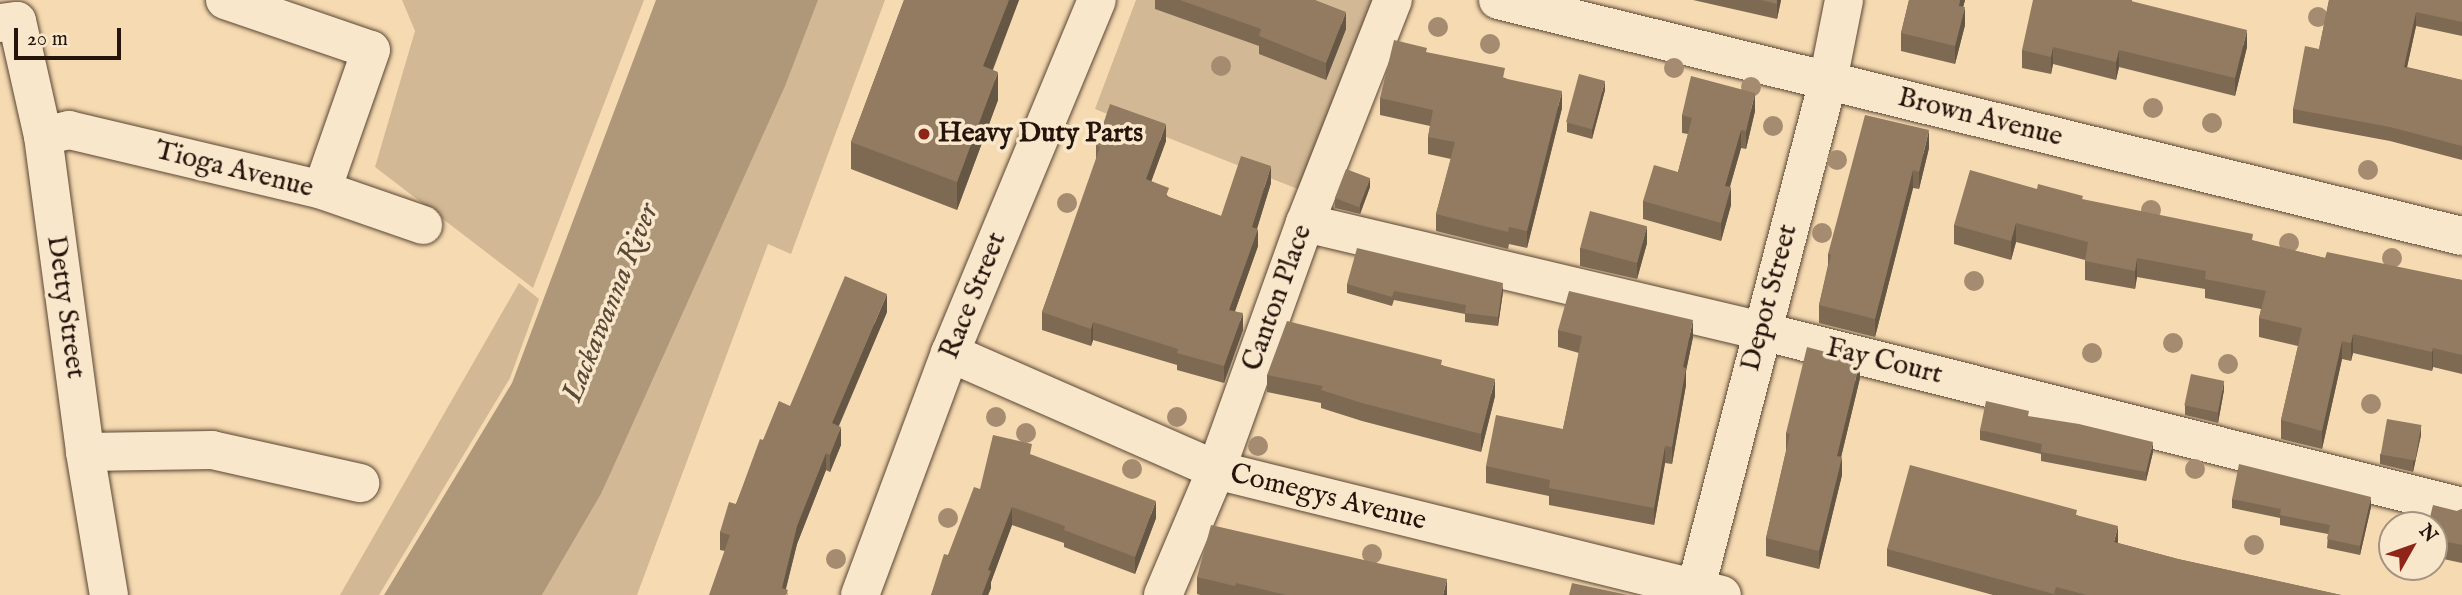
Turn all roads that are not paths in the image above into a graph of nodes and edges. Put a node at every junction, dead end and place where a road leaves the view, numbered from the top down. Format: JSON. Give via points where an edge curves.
{"nodes":[{"id":1,"x":225,"y":0,"type":"edge"},
{"id":2,"x":1097,"y":0,"type":"edge"},
{"id":3,"x":1393,"y":0,"type":"edge"},
{"id":4,"x":1498,"y":0,"type":"edge"},
{"id":5,"x":1844,"y":0,"type":"edge"},
{"id":6,"x":8,"y":22,"type":"edge"},
{"id":7,"x":1828,"y":81,"type":"junction"},
{"id":8,"x":43,"y":136,"type":"junction"},
{"id":9,"x":322,"y":190,"type":"junction"},
{"id":10,"x":1305,"y":223,"type":"junction"},
{"id":11,"x":423,"y":225,"type":"dead end"},
{"id":12,"x":2462,"y":236,"type":"edge"},
{"id":13,"x":1760,"y":331,"type":"junction"},
{"id":14,"x":950,"y":353,"type":"junction"},
{"id":15,"x":85,"y":452,"type":"junction"},
{"id":16,"x":1216,"y":470,"type":"junction"},
{"id":17,"x":360,"y":483,"type":"dead end"},
{"id":18,"x":2462,"y":507,"type":"edge"},
{"id":19,"x":1704,"y":593,"type":"edge"},
{"id":20,"x":109,"y":595,"type":"edge"},
{"id":21,"x":860,"y":595,"type":"edge"},
{"id":22,"x":1163,"y":595,"type":"edge"}],
"edges":[{"from":1,"to":9,"type":"street","via":[[371,50]]},
{"from":2,"to":14,"type":"street","name":"Race Street"},
{"from":3,"to":10,"type":"street","name":"Canton Place"},
{"from":4,"to":7,"type":"street","name":"Brown Avenue"},
{"from":5,"to":7,"type":"street","name":"Depot Street"},
{"from":6,"to":8,"type":"street","name":"Detty Street"},
{"from":7,"to":12,"type":"street","name":"Brown Avenue"},
{"from":7,"to":13,"type":"street","name":"Depot Street"},
{"from":8,"to":9,"type":"street","name":"Tioga Avenue","via":[[69,130]]},
{"from":8,"to":15,"type":"street","name":"Detty Street"},
{"from":9,"to":11,"type":"street","name":"Tioga Avenue"},
{"from":10,"to":13,"type":"street","name":"Fay Court"},
{"from":10,"to":16,"type":"street","name":"Canton Place"},
{"from":13,"to":18,"type":"street","name":"Fay Court"},
{"from":13,"to":19,"type":"street","name":"Depot Street"},
{"from":14,"to":16,"type":"street","name":"Comegys Avenue"},
{"from":14,"to":21,"type":"street","name":"Race Street"},
{"from":15,"to":17,"type":"street","via":[[212,450]]},
{"from":15,"to":20,"type":"street","name":"Detty Street"},
{"from":16,"to":19,"type":"street","name":"Comegys Avenue"},
{"from":16,"to":22,"type":"street","name":"Canton Place"}]}
